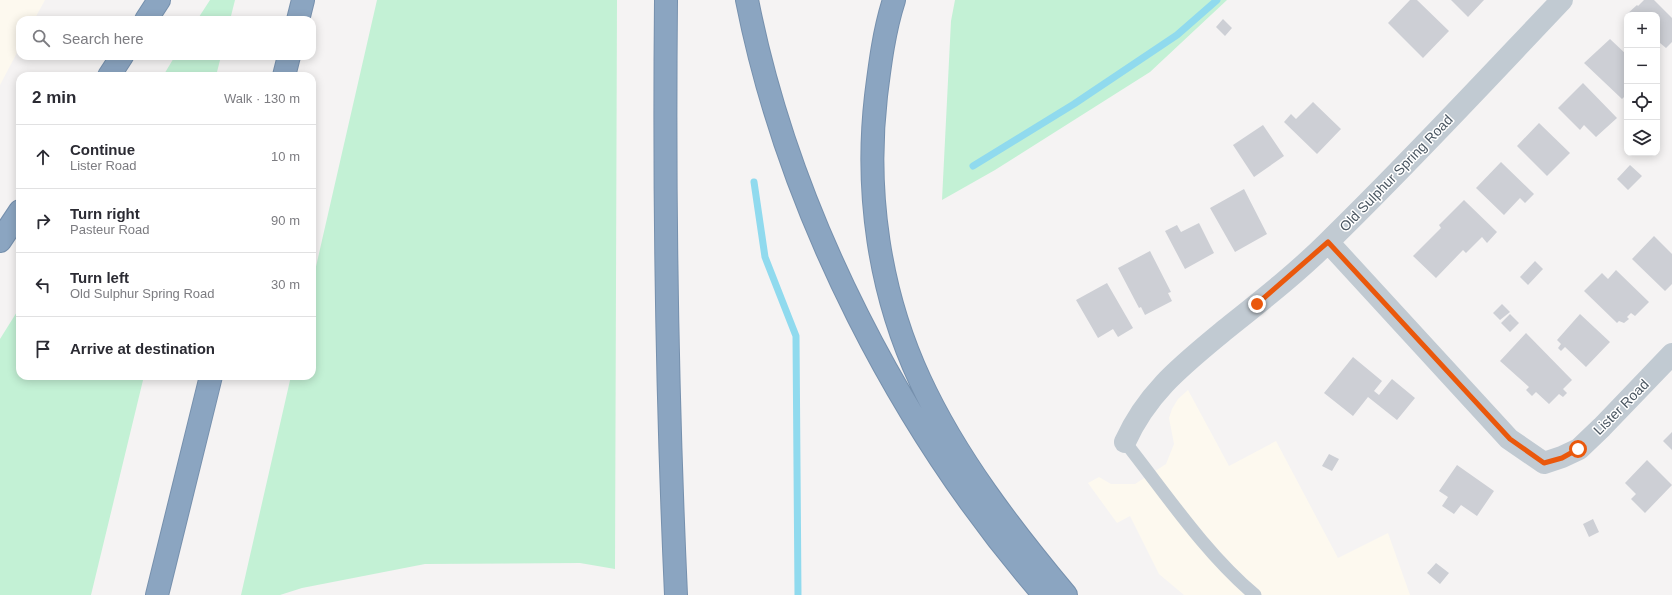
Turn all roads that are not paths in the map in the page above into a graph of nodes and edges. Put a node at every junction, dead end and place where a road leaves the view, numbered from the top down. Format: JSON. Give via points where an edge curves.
{"nodes":[{"id":1,"x":159,"y":0,"type":"edge"},
{"id":2,"x":303,"y":0,"type":"edge"},
{"id":3,"x":666,"y":0,"type":"edge"},
{"id":4,"x":747,"y":0,"type":"edge"},
{"id":5,"x":894,"y":0,"type":"edge"},
{"id":6,"x":1562,"y":0,"type":"edge"},
{"id":7,"x":149,"y":16,"type":"edge"},
{"id":8,"x":299,"y":16,"type":"edge"},
{"id":9,"x":119,"y":60,"type":"edge"},
{"id":10,"x":288,"y":60,"type":"edge"},
{"id":11,"x":112,"y":72,"type":"edge"},
{"id":12,"x":285,"y":72,"type":"edge"},
{"id":13,"x":16,"y":217,"type":"edge"},
{"id":14,"x":0,"y":241,"type":"edge"},
{"id":15,"x":1328,"y":242,"type":"junction"},
{"id":16,"x":1672,"y":354,"type":"edge"},
{"id":17,"x":210,"y":380,"type":"edge"},
{"id":18,"x":1125,"y":442,"type":"joint"},
{"id":19,"x":157,"y":595,"type":"edge"},
{"id":20,"x":676,"y":595,"type":"edge"},
{"id":21,"x":1044,"y":595,"type":"edge"},
{"id":22,"x":1066,"y":595,"type":"edge"},
{"id":23,"x":1255,"y":595,"type":"edge"}],
"edges":[{"from":1,"to":7,"type":"highway"},
{"from":2,"to":8,"type":"highway"},
{"from":3,"to":20,"type":"highway","via":[[665,135]]},
{"from":4,"to":21,"type":"highway","via":[[766,80],[788,149],[809,207],[865,330],[912,414],[965,496]]},
{"from":5,"to":22,"type":"highway","via":[[880,66],[873,120],[872,172],[877,230],[886,281],[919,379],[943,425],[982,486],[1036,560]]},
{"from":6,"to":15,"type":"street","name":"Old Sulphur Spring Road"},
{"from":9,"to":11,"type":"highway"},
{"from":10,"to":12,"type":"highway"},
{"from":13,"to":14,"type":"highway"},
{"from":15,"to":16,"type":"street","name":"Lister Road","via":[[1510,439],[1544,463],[1562,458],[1578,449]]},
{"from":15,"to":18,"type":"street","name":"Old Sulphur Spring Road","via":[[1172,374],[1134,421]]},
{"from":17,"to":19,"type":"highway"},
{"from":18,"to":23,"type":"lane","via":[[1217,559]]}]}
